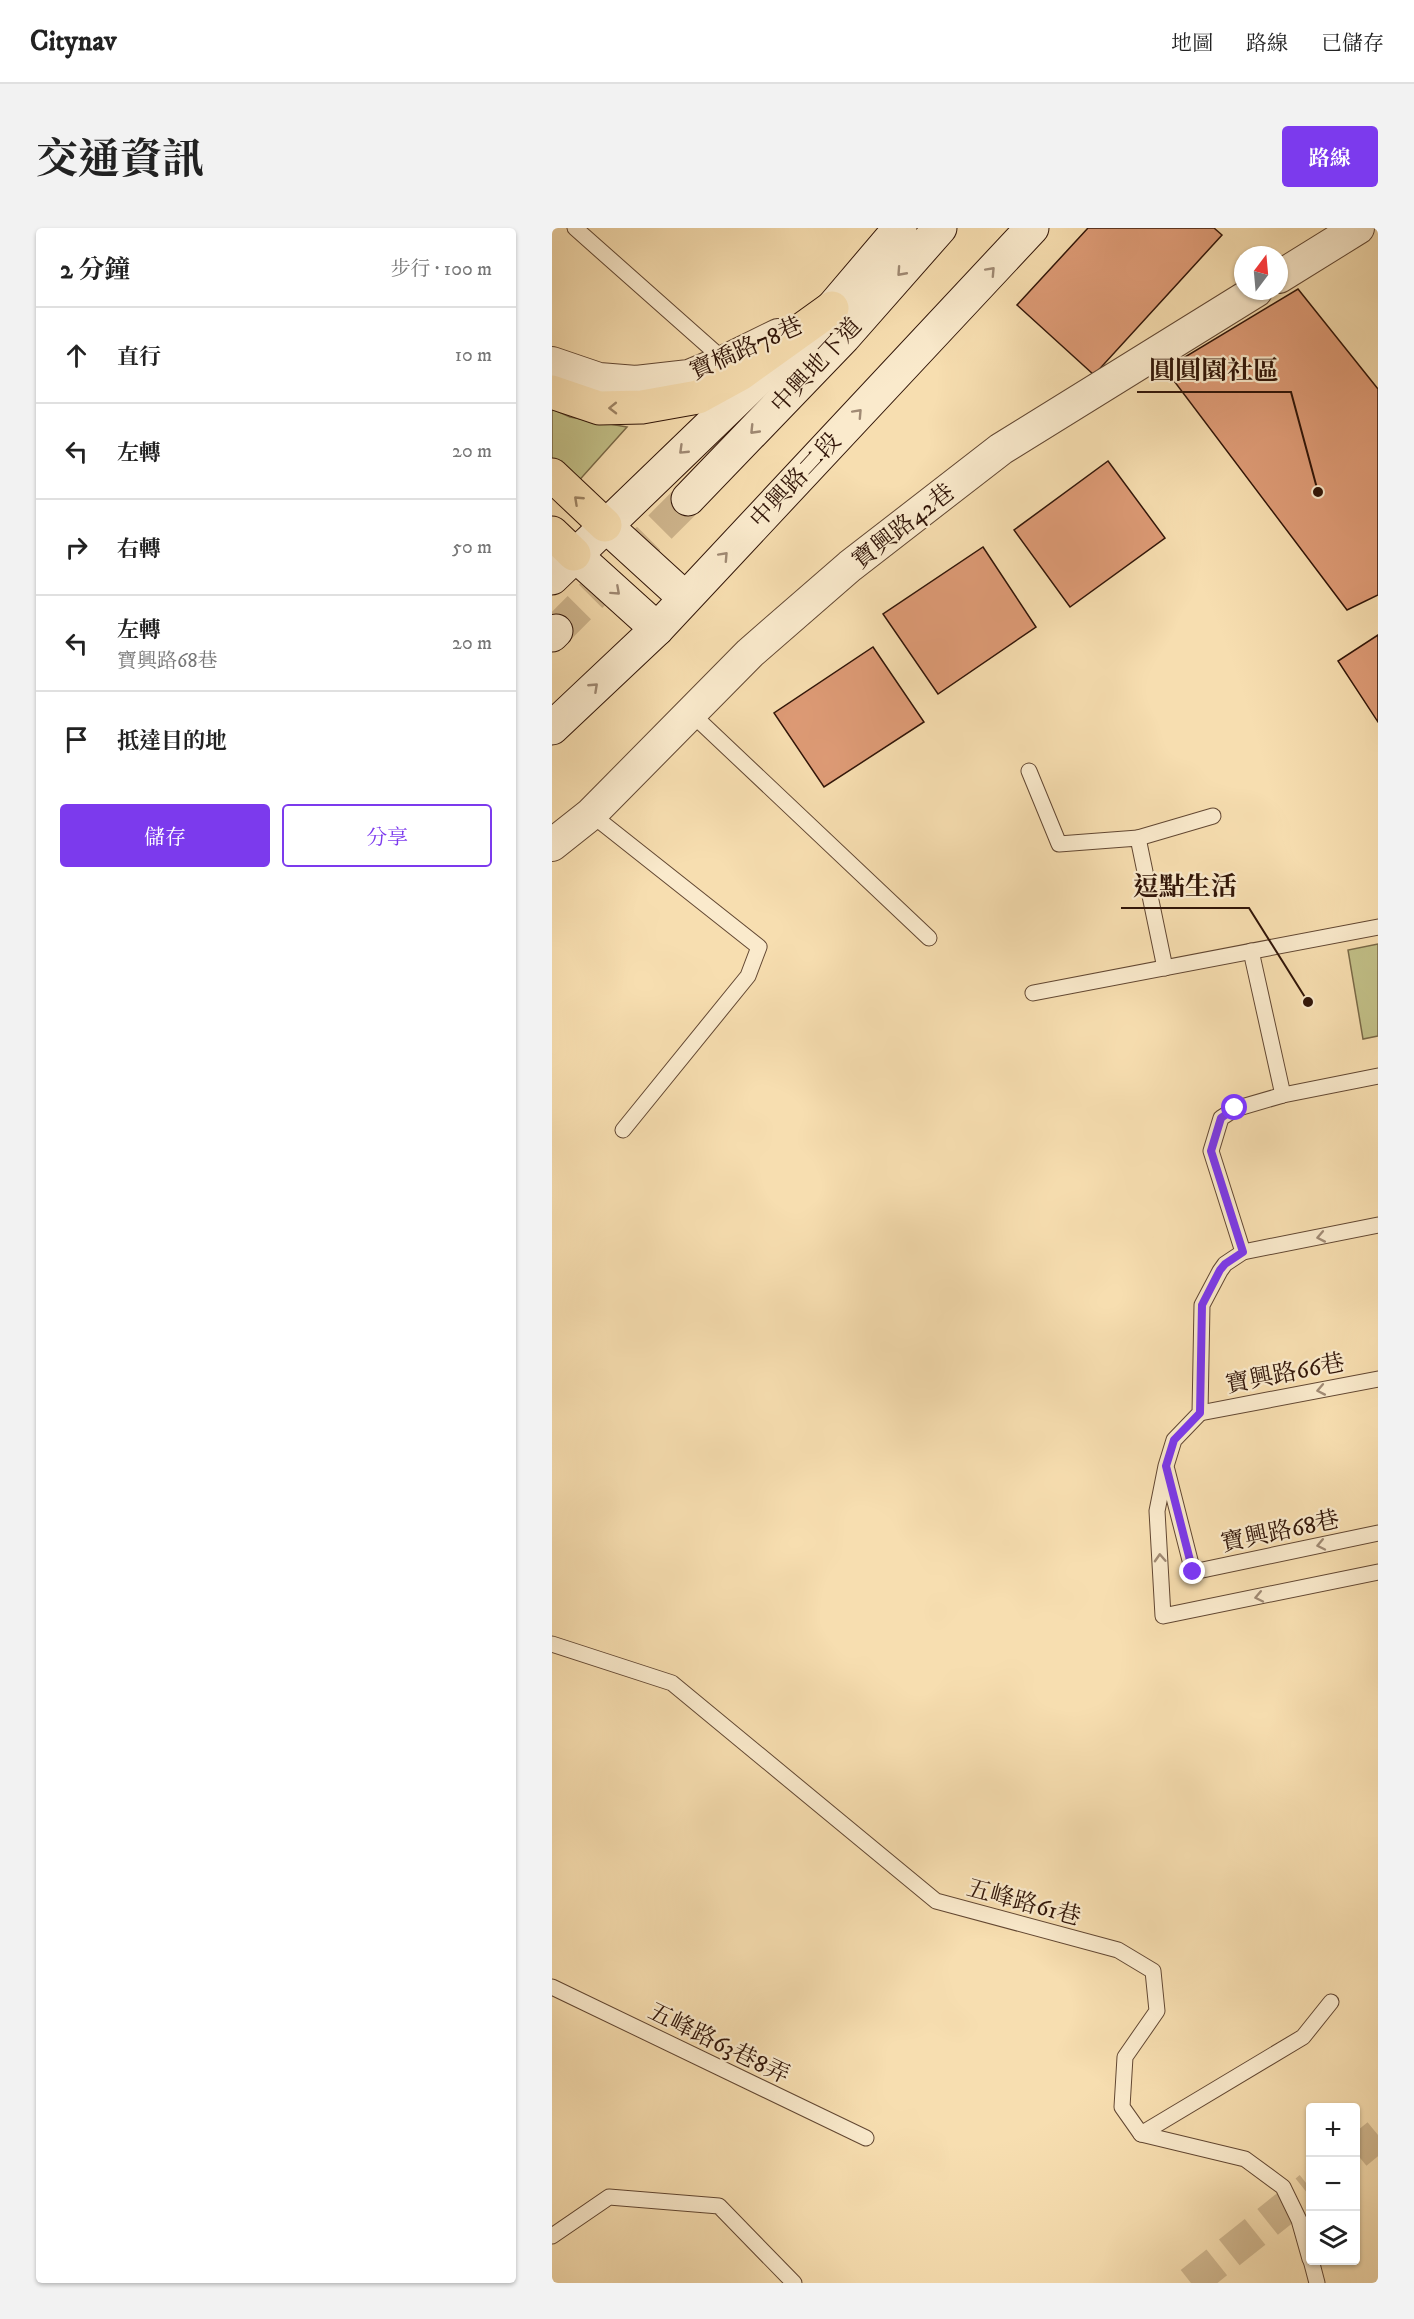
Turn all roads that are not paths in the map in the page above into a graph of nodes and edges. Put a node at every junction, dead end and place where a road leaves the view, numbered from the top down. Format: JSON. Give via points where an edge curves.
{"nodes":[{"id":1,"x":575,"y":228,"type":"edge"},
{"id":2,"x":900,"y":228,"type":"edge"},
{"id":3,"x":940,"y":228,"type":"edge"},
{"id":4,"x":1032,"y":228,"type":"edge"},
{"id":5,"x":1358,"y":228,"type":"edge"},
{"id":6,"x":1288,"y":271,"type":"edge"},
{"id":7,"x":1241,"y":300,"type":"edge"},
{"id":8,"x":832,"y":308,"type":"junction"},
{"id":9,"x":725,"y":361,"type":"junction"},
{"id":10,"x":552,"y":363,"type":"edge"},
{"id":11,"x":552,"y":392,"type":"edge"},
{"id":12,"x":552,"y":475,"type":"edge"},
{"id":13,"x":688,"y":499,"type":"tunnel mouth"},
{"id":14,"x":605,"y":525,"type":"junction"},
{"id":15,"x":563,"y":544,"type":"edge"},
{"id":16,"x":552,"y":578,"type":"edge"},
{"id":17,"x":685,"y":598,"type":"junction"},
{"id":18,"x":657,"y":629,"type":"junction"},
{"id":19,"x":692,"y":714,"type":"junction"},
{"id":20,"x":552,"y":728,"type":"edge"},
{"id":21,"x":1029,"y":771,"type":"dead end"},
{"id":22,"x":591,"y":814,"type":"junction"},
{"id":23,"x":1213,"y":816,"type":"dead end"},
{"id":24,"x":1138,"y":838,"type":"junction"},
{"id":25,"x":552,"y":844,"type":"edge"},
{"id":26,"x":1378,"y":927,"type":"edge"},
{"id":27,"x":929,"y":938,"type":"dead end"},
{"id":28,"x":1251,"y":951,"type":"junction"},
{"id":29,"x":1165,"y":968,"type":"junction"},
{"id":30,"x":1033,"y":993,"type":"dead end"},
{"id":31,"x":1378,"y":1076,"type":"edge"},
{"id":32,"x":1283,"y":1095,"type":"junction"},
{"id":33,"x":623,"y":1130,"type":"dead end"},
{"id":34,"x":1378,"y":1226,"type":"edge"},
{"id":35,"x":1243,"y":1252,"type":"junction"},
{"id":36,"x":1378,"y":1379,"type":"edge"},
{"id":37,"x":1200,"y":1413,"type":"junction"},
{"id":38,"x":1166,"y":1466,"type":"junction"},
{"id":39,"x":1378,"y":1533,"type":"edge"},
{"id":40,"x":1378,"y":1572,"type":"edge"},
{"id":41,"x":552,"y":1644,"type":"edge"},
{"id":42,"x":552,"y":1988,"type":"edge"},
{"id":43,"x":1331,"y":2002,"type":"dead end"},
{"id":44,"x":1141,"y":2134,"type":"junction"},
{"id":45,"x":866,"y":2138,"type":"dead end"},
{"id":46,"x":552,"y":2236,"type":"edge"},
{"id":47,"x":1306,"y":2243,"type":"edge"},
{"id":48,"x":1312,"y":2265,"type":"edge"},
{"id":49,"x":794,"y":2283,"type":"edge"},
{"id":50,"x":1317,"y":2283,"type":"edge"}],
"edges":[{"from":1,"to":9,"type":"lane"},
{"from":2,"to":8,"type":"street"},
{"from":3,"to":13,"type":"street","name":"中興地下道","one_way":true,"via":[[844,337]]},
{"from":17,"to":4,"type":"street","name":"中興路二段","one_way":true},
{"from":5,"to":6,"type":"street"},
{"from":7,"to":19,"type":"street","name":"寶興路42巷","via":[[1001,449],[850,566],[750,653]]},
{"from":8,"to":9,"type":"street","name":"寶橋路78巷"},
{"from":8,"to":11,"type":"highway","one_way":true,"via":[[740,374],[698,397],[642,407],[599,408]]},
{"from":8,"to":14,"type":"street","one_way":true},
{"from":9,"to":10,"type":"street","name":"寶橋路78巷","via":[[689,376],[636,382],[599,379]]},
{"from":14,"to":12,"type":"highway","one_way":true},
{"from":14,"to":15,"type":"street"},
{"from":14,"to":17,"type":"street"},
{"from":15,"to":16,"type":"street"},
{"from":15,"to":18,"type":"street","one_way":true},
{"from":17,"to":18,"type":"street","name":"中興路二段"},
{"from":20,"to":18,"type":"street","name":"中興路二段","one_way":true},
{"from":19,"to":22,"type":"street","name":"寶興路42巷"},
{"from":19,"to":27,"type":"lane"},
{"from":21,"to":24,"type":"lane","via":[[1059,844]]},
{"from":22,"to":25,"type":"street","name":"寶興路42巷"},
{"from":22,"to":33,"type":"lane","via":[[759,947],[748,976]]},
{"from":23,"to":24,"type":"lane"},
{"from":24,"to":29,"type":"lane"},
{"from":26,"to":28,"type":"lane"},
{"from":28,"to":29,"type":"lane"},
{"from":28,"to":32,"type":"lane"},
{"from":29,"to":30,"type":"lane"},
{"from":31,"to":32,"type":"lane"},
{"from":32,"to":35,"type":"lane","via":[[1235,1108],[1221,1118],[1211,1151]]},
{"from":34,"to":35,"type":"lane","one_way":true},
{"from":35,"to":37,"type":"lane","via":[[1220,1270],[1202,1305]]},
{"from":36,"to":37,"type":"lane","name":"寶興路66巷","one_way":true},
{"from":37,"to":38,"type":"lane","via":[[1174,1440]]},
{"from":39,"to":38,"type":"lane","name":"寶興路68巷","one_way":true,"via":[[1193,1572]]},
{"from":40,"to":38,"type":"lane","one_way":true,"via":[[1163,1616],[1157,1511]]},
{"from":41,"to":44,"type":"lane","name":"五峰路61巷","via":[[672,1683],[936,1901],[1118,1950],[1153,1971],[1157,2011],[1125,2058],[1122,2107]]},
{"from":42,"to":45,"type":"lane","name":"五峰路63巷8弄"},
{"from":43,"to":44,"type":"lane","via":[[1303,2037]]},
{"from":44,"to":47,"type":"lane","via":[[1245,2159],[1283,2187]]},
{"from":46,"to":49,"type":"lane","via":[[609,2197],[719,2206]]},
{"from":48,"to":50,"type":"lane"}]}
